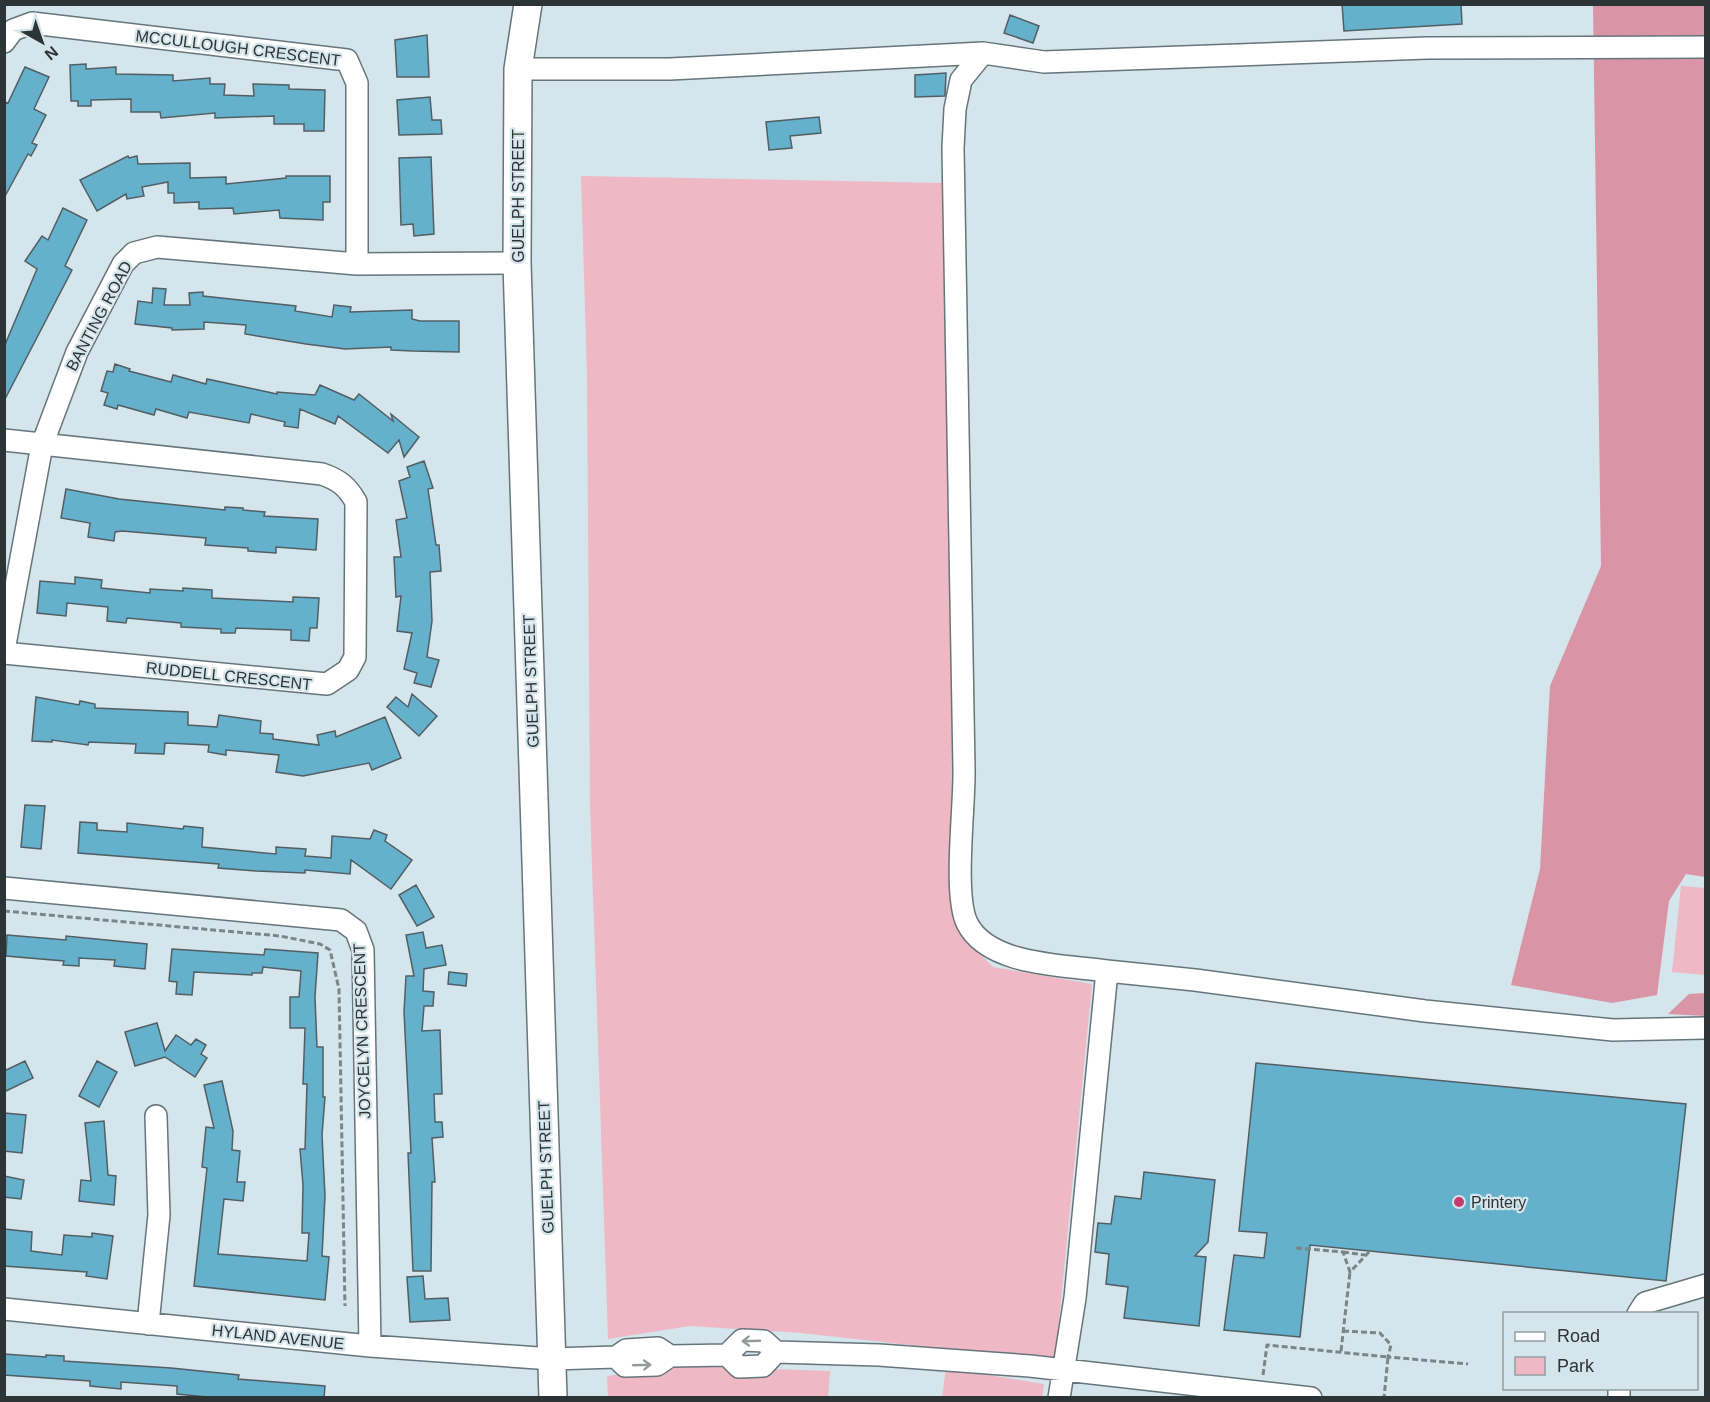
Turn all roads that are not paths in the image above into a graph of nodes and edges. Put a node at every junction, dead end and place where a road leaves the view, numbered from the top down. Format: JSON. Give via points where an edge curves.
{"nodes":[{"id":1,"x":528,"y":4,"type":"edge"},
{"id":2,"x":4,"y":42,"type":"edge"},
{"id":3,"x":1706,"y":46,"type":"edge"},
{"id":4,"x":983,"y":52,"type":"junction"},
{"id":5,"x":518,"y":69,"type":"junction"},
{"id":6,"x":517,"y":263,"type":"junction"},
{"id":7,"x":357,"y":264,"type":"junction"},
{"id":8,"x":4,"y":440,"type":"edge"},
{"id":9,"x":42,"y":445,"type":"junction"},
{"id":10,"x":4,"y":651,"type":"edge"},
{"id":11,"x":4,"y":888,"type":"edge"},
{"id":12,"x":1107,"y":971,"type":"junction"},
{"id":13,"x":1706,"y":1028,"type":"edge"},
{"id":14,"x":156,"y":1116,"type":"dead end"},
{"id":15,"x":1706,"y":1285,"type":"edge"},
{"id":16,"x":4,"y":1309,"type":"edge"},
{"id":17,"x":1639,"y":1312,"type":"edge"},
{"id":18,"x":148,"y":1324,"type":"junction"},
{"id":19,"x":370,"y":1346,"type":"junction"},
{"id":20,"x":552,"y":1359,"type":"junction"},
{"id":21,"x":1061,"y":1371,"type":"junction"},
{"id":22,"x":553,"y":1398,"type":"edge"},
{"id":23,"x":1059,"y":1398,"type":"edge"},
{"id":24,"x":1311,"y":1398,"type":"edge"}],
"edges":[{"from":1,"to":5,"type":"main road","name":"GUELPH STREET"},
{"from":2,"to":7,"type":"street","name":"MCCULLOUGH CRESCENT","via":[[13,30],[32,23],[347,60],[357,83]]},
{"from":3,"to":4,"type":"street","via":[[1426,48],[1044,62]]},
{"from":4,"to":5,"type":"street","via":[[670,69]]},
{"from":4,"to":12,"type":"street","via":[[961,81],[953,148],[964,775],[961,893],[967,923],[987,946],[1012,957]]},
{"from":5,"to":6,"type":"main road","name":"GUELPH STREET"},
{"from":6,"to":7,"type":"street","name":"BANTING ROAD"},
{"from":6,"to":20,"type":"main road","name":"GUELPH STREET"},
{"from":7,"to":9,"type":"street","name":"BANTING ROAD","via":[[157,247],[134,253],[123,264],[77,352]]},
{"from":8,"to":9,"type":"street"},
{"from":9,"to":10,"type":"street","name":"BANTING ROAD"},
{"from":9,"to":10,"type":"street","name":"RUDDELL CRESCENT","via":[[322,474],[336,479],[348,488],[356,502],[355,657],[337,680],[315,685]]},
{"from":11,"to":19,"type":"street","name":"JOYCELYN CRESCENT","via":[[341,920],[356,931],[363,950]]},
{"from":12,"to":13,"type":"street","via":[[1613,1030]]},
{"from":12,"to":21,"type":"street","via":[[1075,1298]]},
{"from":14,"to":18,"type":"street","via":[[159,1215]]},
{"from":15,"to":17,"type":"street","via":[[1645,1303]]},
{"from":16,"to":18,"type":"street","name":"HYLAND AVENUE"},
{"from":18,"to":19,"type":"street","name":"HYLAND AVENUE"},
{"from":19,"to":20,"type":"street","name":"HYLAND AVENUE"},
{"from":20,"to":21,"type":"street","name":"HYLAND AVENUE","via":[[616,1357],[625,1366],[657,1365],[670,1356],[727,1355],[742,1340],[764,1341],[776,1352],[890,1356]]},
{"from":20,"to":22,"type":"main road","name":"GUELPH STREET"},
{"from":21,"to":23,"type":"street"},
{"from":21,"to":24,"type":"street"}]}
